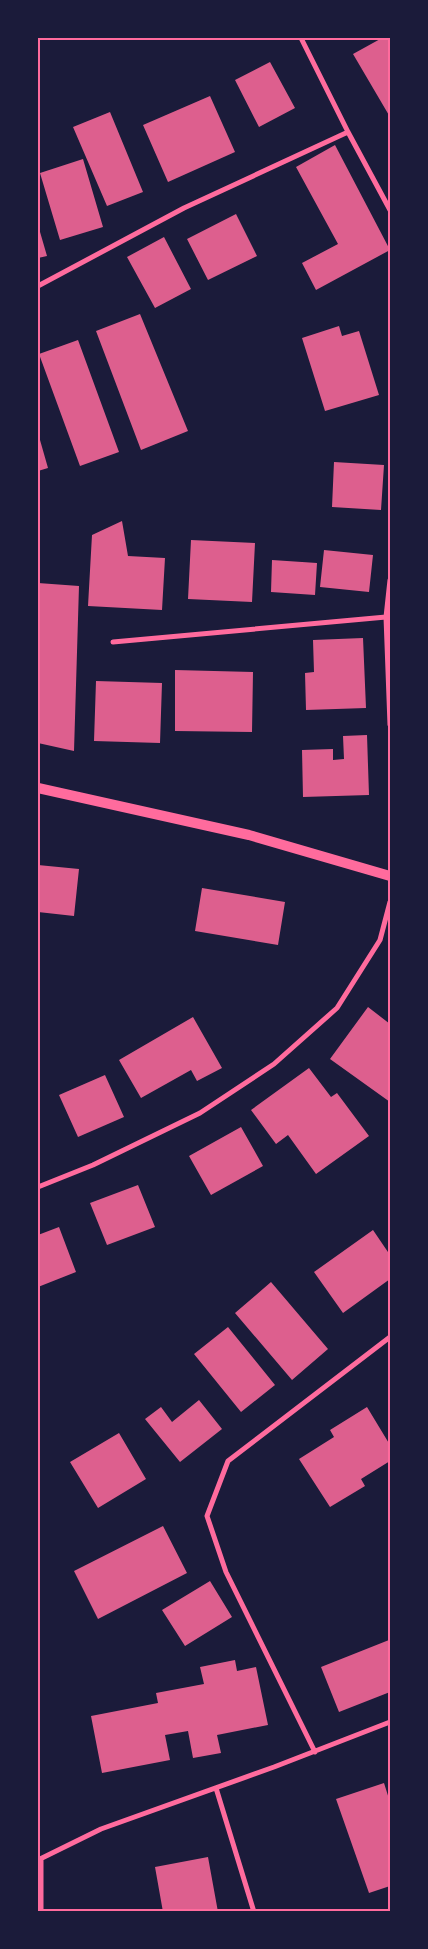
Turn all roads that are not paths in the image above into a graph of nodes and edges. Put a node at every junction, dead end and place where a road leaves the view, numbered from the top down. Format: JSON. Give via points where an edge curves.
{"nodes":[{"id":1,"x":301,"y":38,"type":"edge"},
{"id":2,"x":348,"y":132,"type":"junction"},
{"id":3,"x":390,"y":210,"type":"edge"},
{"id":4,"x":38,"y":286,"type":"edge"},
{"id":5,"x":390,"y":580,"type":"edge"},
{"id":6,"x":386,"y":617,"type":"junction"},
{"id":7,"x":113,"y":642,"type":"dead end"},
{"id":8,"x":390,"y":725,"type":"edge"},
{"id":9,"x":38,"y":788,"type":"edge"},
{"id":10,"x":390,"y":876,"type":"edge"},
{"id":11,"x":390,"y":902,"type":"edge"},
{"id":12,"x":38,"y":1187,"type":"edge"},
{"id":13,"x":390,"y":1337,"type":"edge"},
{"id":14,"x":390,"y":1722,"type":"edge"},
{"id":15,"x":314,"y":1752,"type":"junction"},
{"id":16,"x":216,"y":1788,"type":"junction"},
{"id":17,"x":39,"y":1860,"type":"edge"},
{"id":18,"x":41,"y":1912,"type":"edge"},
{"id":19,"x":254,"y":1912,"type":"edge"}],
"edges":[{"from":1,"to":2,"type":"street"},
{"from":2,"to":3,"type":"street"},
{"from":2,"to":4,"type":"street","via":[[184,208]]},
{"from":5,"to":6,"type":"street"},
{"from":6,"to":7,"type":"street"},
{"from":6,"to":8,"type":"street"},
{"from":9,"to":10,"type":"main road","via":[[249,835]]},
{"from":11,"to":12,"type":"street","via":[[380,940],[337,1008],[274,1064],[200,1113],[93,1165]]},
{"from":13,"to":15,"type":"street","via":[[228,1461],[207,1516],[226,1572]]},
{"from":14,"to":15,"type":"street"},
{"from":15,"to":16,"type":"street"},
{"from":16,"to":17,"type":"street","via":[[101,1829]]},
{"from":16,"to":19,"type":"street"},
{"from":17,"to":18,"type":"street"}]}
